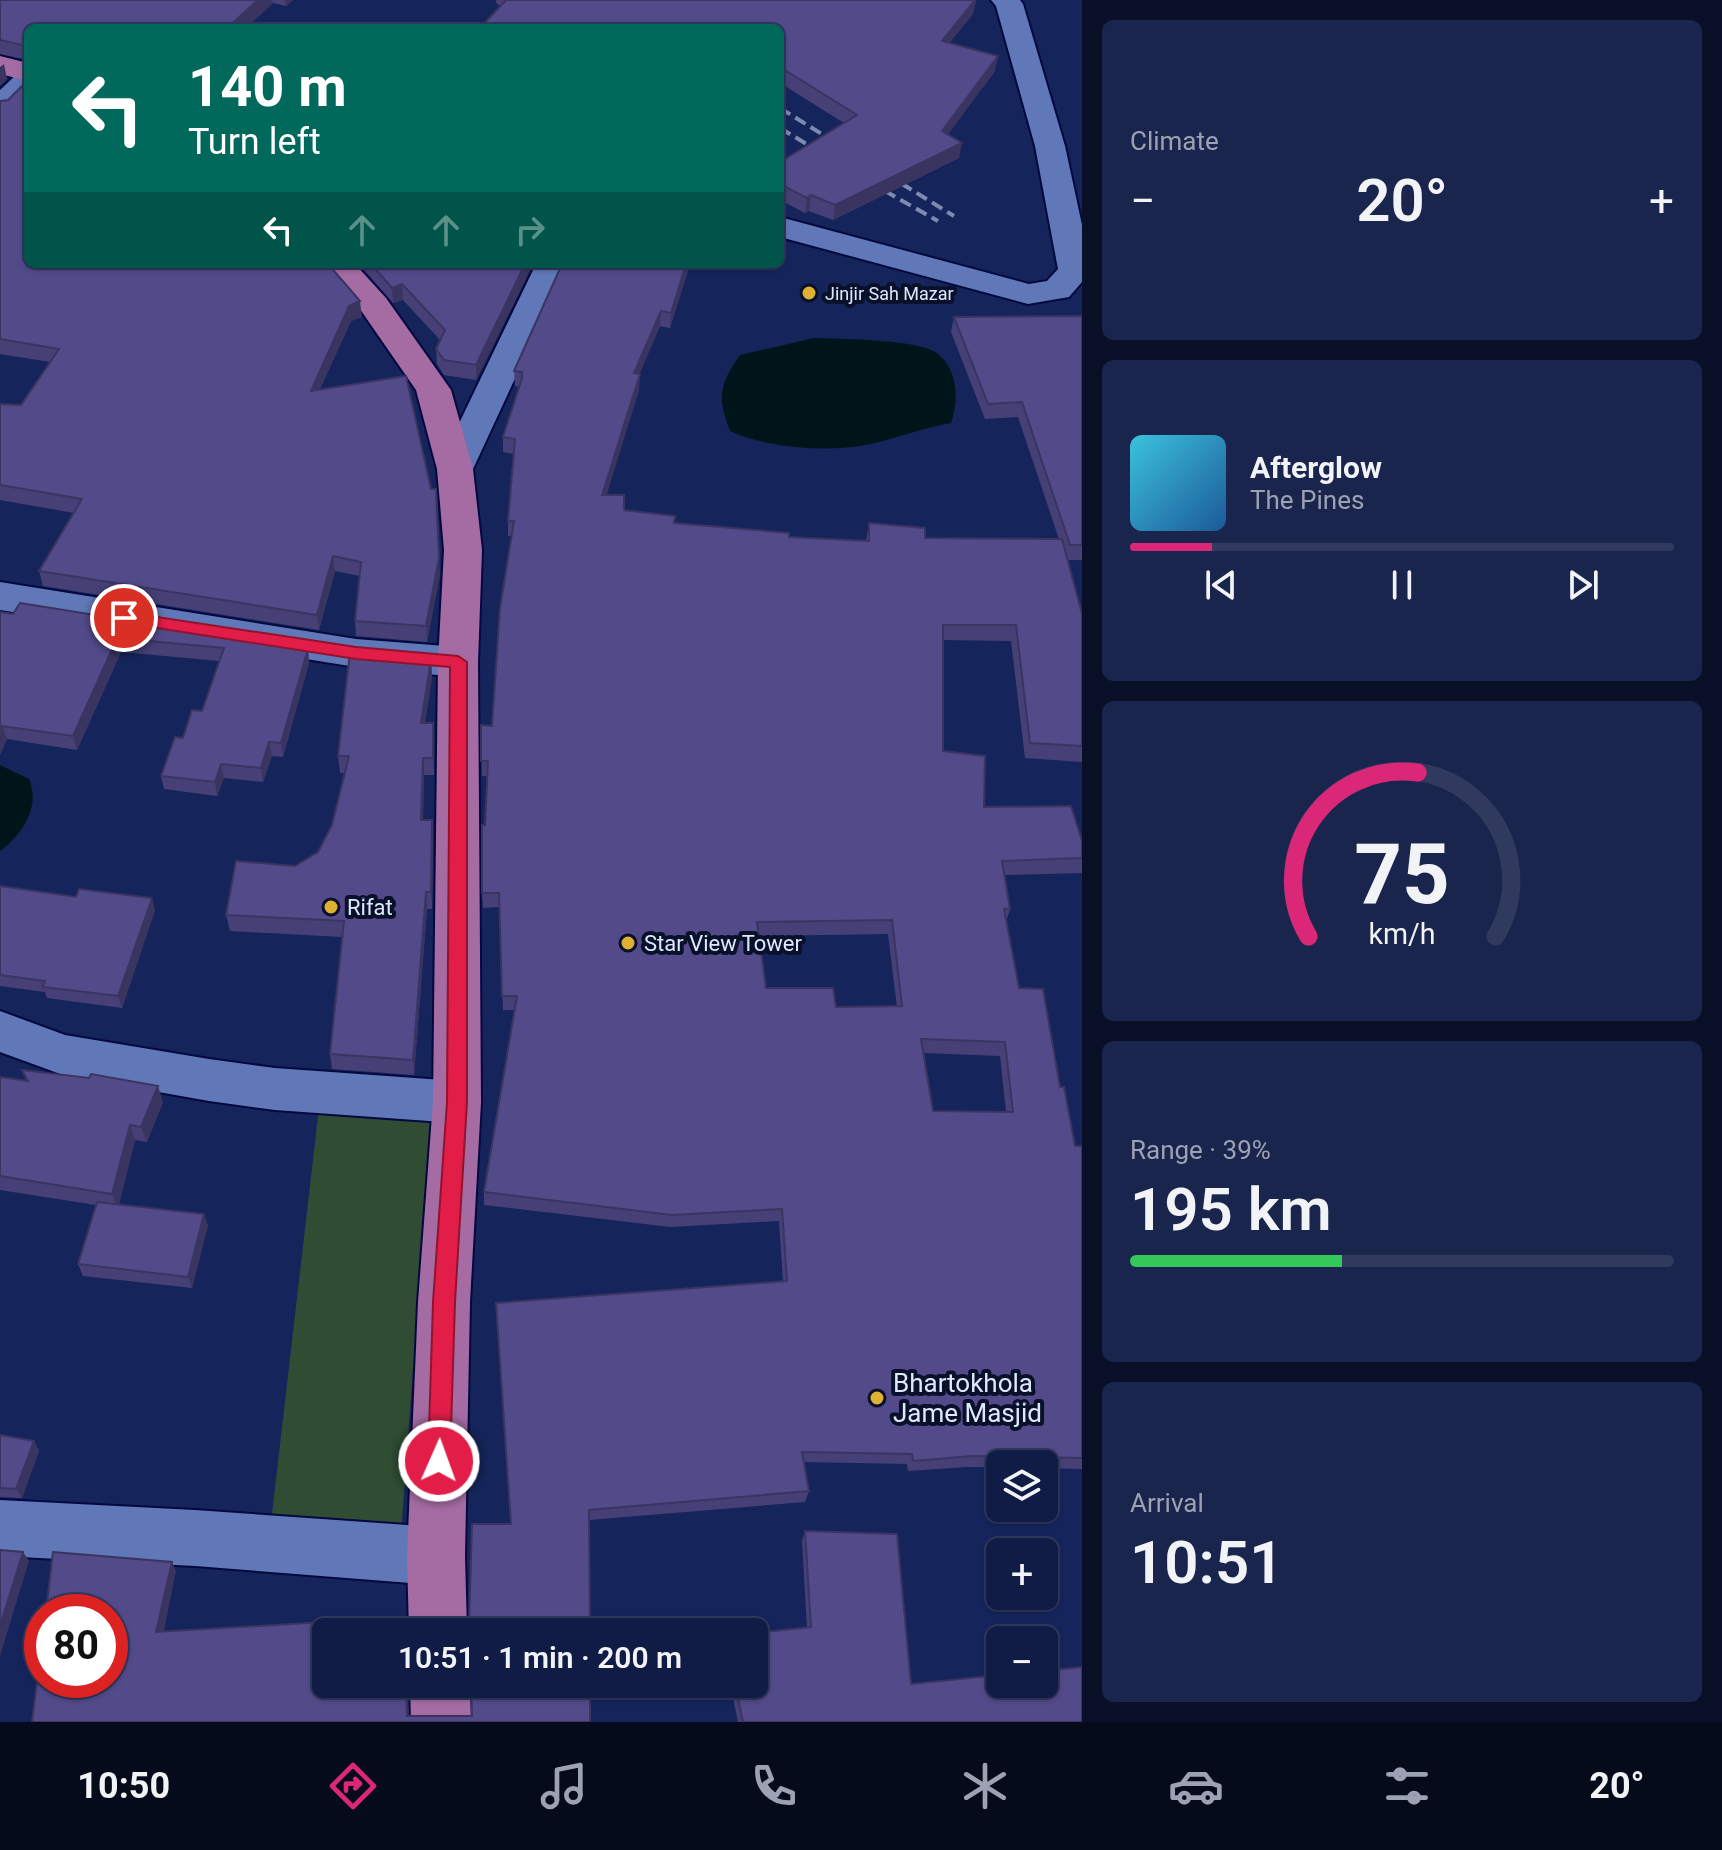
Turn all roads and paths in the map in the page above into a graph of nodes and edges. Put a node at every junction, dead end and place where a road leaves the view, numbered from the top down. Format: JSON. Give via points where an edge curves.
{"nodes":[{"id":1,"x":1005,"y":0,"type":"edge"},
{"id":2,"x":0,"y":65,"type":"edge"},
{"id":3,"x":24,"y":71,"type":"edge"},
{"id":4,"x":24,"y":83,"type":"edge"},
{"id":5,"x":0,"y":106,"type":"edge"},
{"id":6,"x":784,"y":228,"type":"edge"},
{"id":7,"x":1076,"y":241,"type":"edge"},
{"id":8,"x":341,"y":268,"type":"edge"},
{"id":9,"x":550,"y":268,"type":"edge"},
{"id":10,"x":455,"y":469,"type":"junction"},
{"id":11,"x":0,"y":596,"type":"edge"},
{"id":12,"x":458,"y":662,"type":"junction"},
{"id":13,"x":0,"y":1031,"type":"edge"},
{"id":14,"x":457,"y":1102,"type":"junction"},
{"id":15,"x":0,"y":1528,"type":"edge"},
{"id":16,"x":436,"y":1556,"type":"junction"},
{"id":17,"x":438,"y":1618,"type":"edge"},
{"id":18,"x":440,"y":1698,"type":"edge"},
{"id":19,"x":441,"y":1722,"type":"edge"}],
"edges":[{"from":1,"to":7,"type":"street"},
{"from":2,"to":3,"type":"highway"},
{"from":4,"to":5,"type":"street"},
{"from":6,"to":7,"type":"street","via":[[1028,294],[1057,290],[1075,270]]},
{"from":8,"to":10,"type":"highway","via":[[374,305],[433,390]]},
{"from":9,"to":10,"type":"street"},
{"from":10,"to":12,"type":"highway","via":[[463,550]]},
{"from":11,"to":12,"type":"street","via":[[356,653]]},
{"from":12,"to":14,"type":"highway"},
{"from":13,"to":14,"type":"street","via":[[63,1055],[209,1080]]},
{"from":14,"to":16,"type":"highway"},
{"from":15,"to":16,"type":"street"},
{"from":16,"to":17,"type":"highway"},
{"from":18,"to":19,"type":"highway"}]}
